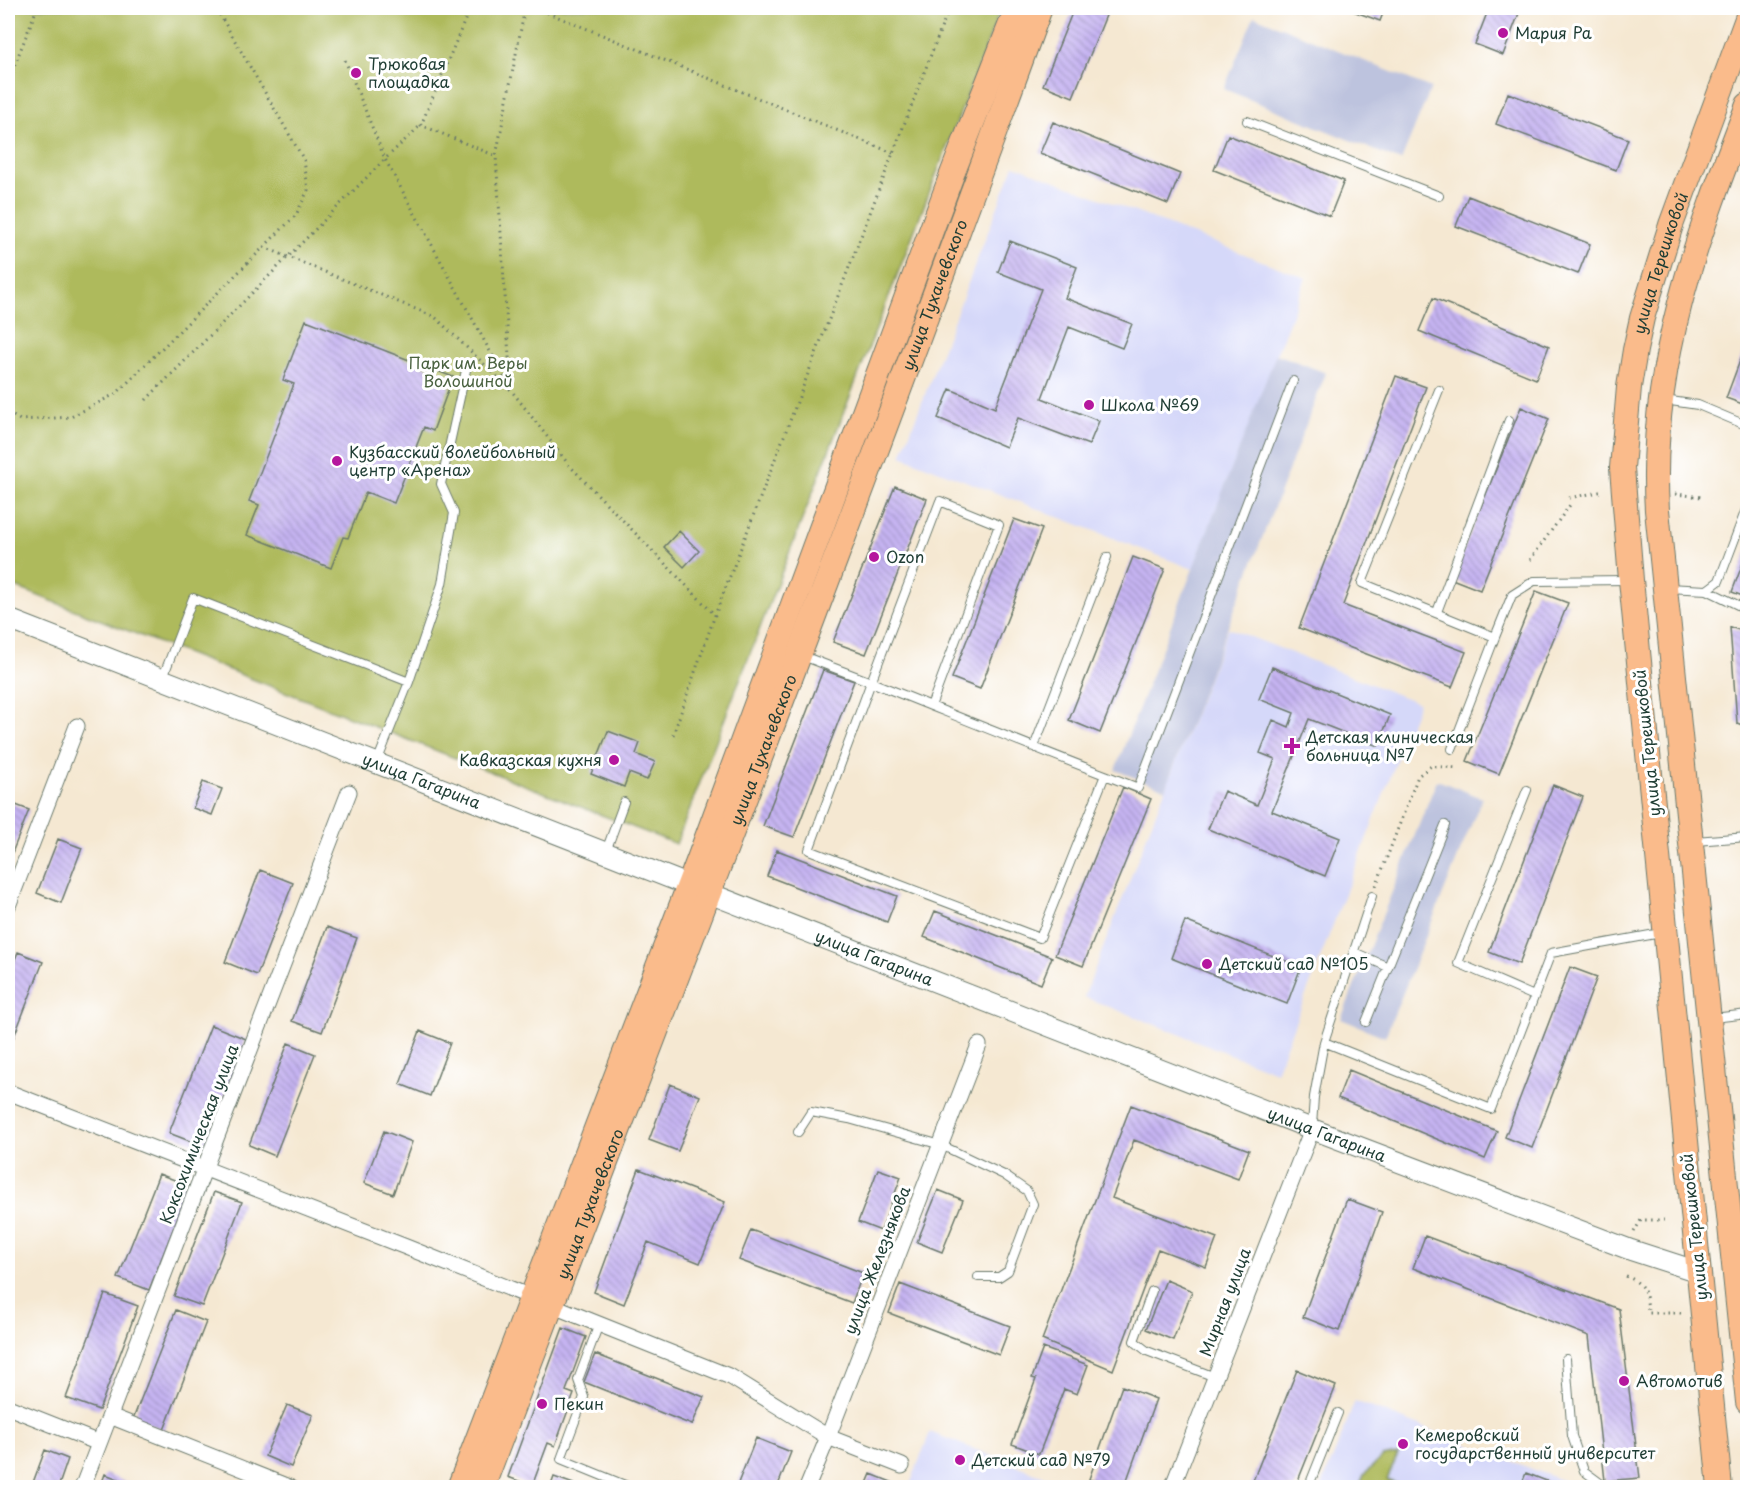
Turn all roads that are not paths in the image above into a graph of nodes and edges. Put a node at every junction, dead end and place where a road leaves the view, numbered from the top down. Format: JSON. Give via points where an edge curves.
{"nodes":[{"id":1,"x":1017,"y":8,"type":"edge"},
{"id":2,"x":1040,"y":8,"type":"edge"},
{"id":3,"x":1748,"y":16,"type":"edge"},
{"id":4,"x":1748,"y":105,"type":"edge"},
{"id":5,"x":1247,"y":120,"type":"dead end"},
{"id":6,"x":1439,"y":196,"type":"dead end"},
{"id":7,"x":466,"y":370,"type":"dead end"},
{"id":8,"x":1293,"y":381,"type":"dead end"},
{"id":9,"x":1439,"y":390,"type":"dead end"},
{"id":10,"x":1660,"y":399,"type":"junction"},
{"id":11,"x":1509,"y":420,"type":"dead end"},
{"id":12,"x":1748,"y":426,"type":"edge"},
{"id":13,"x":1748,"y":504,"type":"edge"},
{"id":14,"x":1107,"y":557,"type":"dead end"},
{"id":15,"x":1631,"y":580,"type":"junction"},
{"id":16,"x":1665,"y":587,"type":"junction"},
{"id":17,"x":1707,"y":590,"type":"junction"},
{"id":18,"x":1748,"y":610,"type":"edge"},
{"id":19,"x":1437,"y":612,"type":"junction"},
{"id":20,"x":8,"y":620,"type":"edge"},
{"id":21,"x":1495,"y":637,"type":"junction"},
{"id":22,"x":789,"y":650,"type":"junction"},
{"id":23,"x":161,"y":681,"type":"junction"},
{"id":24,"x":409,"y":682,"type":"junction"},
{"id":25,"x":871,"y":682,"type":"junction"},
{"id":26,"x":931,"y":706,"type":"junction"},
{"id":27,"x":77,"y":726,"type":"dead end"},
{"id":28,"x":1034,"y":747,"type":"junction"},
{"id":29,"x":1452,"y":749,"type":"dead end"},
{"id":30,"x":377,"y":764,"type":"junction"},
{"id":31,"x":1105,"y":775,"type":"junction"},
{"id":32,"x":1527,"y":790,"type":"dead end"},
{"id":33,"x":349,"y":792,"type":"dead end"},
{"id":34,"x":624,"y":802,"type":"dead end"},
{"id":35,"x":1445,"y":825,"type":"dead end"},
{"id":36,"x":1748,"y":837,"type":"edge"},
{"id":37,"x":1690,"y":841,"type":"junction"},
{"id":38,"x":606,"y":853,"type":"junction"},
{"id":39,"x":699,"y":890,"type":"junction"},
{"id":40,"x":1372,"y":896,"type":"road end"},
{"id":41,"x":8,"y":906,"type":"edge"},
{"id":42,"x":1665,"y":932,"type":"junction"},
{"id":43,"x":1354,"y":952,"type":"junction"},
{"id":44,"x":1388,"y":967,"type":"junction"},
{"id":45,"x":1534,"y":996,"type":"junction"},
{"id":46,"x":1748,"y":1014,"type":"edge"},
{"id":47,"x":1708,"y":1018,"type":"junction"},
{"id":48,"x":1366,"y":1022,"type":"dead end"},
{"id":49,"x":1324,"y":1042,"type":"junction"},
{"id":50,"x":979,"y":1045,"type":"dead end"},
{"id":51,"x":8,"y":1092,"type":"edge"},
{"id":52,"x":1312,"y":1129,"type":"junction"},
{"id":53,"x":798,"y":1132,"type":"dead end"},
{"id":54,"x":941,"y":1144,"type":"junction"},
{"id":55,"x":205,"y":1169,"type":"junction"},
{"id":56,"x":1699,"y":1272,"type":"junction"},
{"id":57,"x":1741,"y":1274,"type":"edge"},
{"id":58,"x":978,"y":1277,"type":"dead end"},
{"id":59,"x":1152,"y":1291,"type":"dead end"},
{"id":60,"x":542,"y":1301,"type":"junction"},
{"id":61,"x":599,"y":1324,"type":"junction"},
{"id":62,"x":1566,"y":1359,"type":"dead end"},
{"id":63,"x":1215,"y":1377,"type":"junction"},
{"id":64,"x":1748,"y":1402,"type":"edge"},
{"id":65,"x":8,"y":1407,"type":"edge"},
{"id":66,"x":1338,"y":1413,"type":"dead end"},
{"id":67,"x":110,"y":1416,"type":"junction"},
{"id":68,"x":828,"y":1437,"type":"junction"},
{"id":69,"x":99,"y":1443,"type":"junction"},
{"id":70,"x":902,"y":1466,"type":"dead end"},
{"id":71,"x":82,"y":1488,"type":"edge"},
{"id":72,"x":291,"y":1488,"type":"edge"},
{"id":73,"x":459,"y":1488,"type":"edge"},
{"id":74,"x":482,"y":1488,"type":"edge"},
{"id":75,"x":632,"y":1488,"type":"edge"},
{"id":76,"x":807,"y":1488,"type":"edge"},
{"id":77,"x":1172,"y":1488,"type":"edge"},
{"id":78,"x":1308,"y":1488,"type":"edge"},
{"id":79,"x":1607,"y":1488,"type":"edge"},
{"id":80,"x":1720,"y":1488,"type":"edge"}],
"edges":[{"from":1,"to":22,"type":"main road","name":"улица Тухачевского","via":[[951,177]]},
{"from":2,"to":22,"type":"main road","name":"улица Тухачевского","via":[[975,186]]},
{"from":3,"to":15,"type":"main road","name":"улица Терешковой","via":[[1671,225],[1635,350],[1622,468]]},
{"from":4,"to":10,"type":"main road","name":"улица Терешковой","via":[[1682,293]]},
{"from":5,"to":6,"type":"lane"},
{"from":7,"to":24,"type":"lane","via":[[441,484],[454,513],[442,584]]},
{"from":8,"to":31,"type":"lane","via":[[1138,788]]},
{"from":9,"to":19,"type":"lane","via":[[1362,583]]},
{"from":10,"to":12,"type":"lane","via":[[1698,405]]},
{"from":10,"to":16,"type":"main road","name":"улица Терешковой","via":[[1655,461]]},
{"from":11,"to":19,"type":"lane"},
{"from":13,"to":17,"type":"lane","via":[[1719,581]]},
{"from":14,"to":28,"type":"lane"},
{"from":15,"to":21,"type":"lane","via":[[1534,581],[1512,595]]},
{"from":15,"to":42,"type":"main road","name":"улица Терешковой"},
{"from":16,"to":17,"type":"lane"},
{"from":16,"to":37,"type":"main road","name":"улица Терешковой"},
{"from":17,"to":18,"type":"lane"},
{"from":19,"to":21,"type":"lane"},
{"from":20,"to":23,"type":"street","name":"улица Гагарина"},
{"from":21,"to":29,"type":"lane"},
{"from":22,"to":25,"type":"lane"},
{"from":22,"to":39,"type":"main road","name":"улица Тухачевского"},
{"from":23,"to":24,"type":"lane","via":[[193,598]]},
{"from":23,"to":30,"type":"street","name":"улица Гагарина"},
{"from":24,"to":30,"type":"lane"},
{"from":25,"to":26,"type":"lane"},
{"from":25,"to":26,"type":"lane","via":[[940,501],[999,525]]},
{"from":25,"to":31,"type":"lane","via":[[809,850],[1040,938]]},
{"from":26,"to":28,"type":"lane"},
{"from":27,"to":41,"type":"street"},
{"from":28,"to":31,"type":"lane"},
{"from":30,"to":38,"type":"street","name":"улица Гагарина"},
{"from":32,"to":45,"type":"lane","via":[[1458,963]]},
{"from":33,"to":55,"type":"street","name":"Коксохимическая улица"},
{"from":34,"to":38,"type":"lane"},
{"from":35,"to":44,"type":"lane"},
{"from":36,"to":37,"type":"lane"},
{"from":37,"to":47,"type":"main road","name":"улица Терешковой"},
{"from":38,"to":39,"type":"street","name":"улица Гагарина"},
{"from":39,"to":52,"type":"street","name":"улица Гагарина"},
{"from":39,"to":60,"type":"main road","name":"улица Тухачевского"},
{"from":40,"to":43,"type":"lane"},
{"from":42,"to":45,"type":"lane","via":[[1551,953]]},
{"from":42,"to":56,"type":"main road","name":"улица Терешковой"},
{"from":43,"to":44,"type":"lane"},
{"from":43,"to":49,"type":"lane"},
{"from":44,"to":48,"type":"lane"},
{"from":45,"to":49,"type":"lane","via":[[1491,1109]]},
{"from":46,"to":47,"type":"lane"},
{"from":47,"to":57,"type":"main road","name":"улица Терешковой"},
{"from":49,"to":52,"type":"lane"},
{"from":50,"to":54,"type":"street","name":"улица Железнякова"},
{"from":51,"to":55,"type":"street"},
{"from":52,"to":56,"type":"street","name":"улица Гагарина"},
{"from":52,"to":63,"type":"street","name":"Мирная улица"},
{"from":53,"to":54,"type":"lane","via":[[811,1112]]},
{"from":54,"to":58,"type":"lane","via":[[1004,1175],[1027,1191],[1033,1204],[1008,1271],[999,1277]]},
{"from":54,"to":68,"type":"street","name":"улица Железнякова"},
{"from":55,"to":60,"type":"street"},
{"from":55,"to":67,"type":"street","name":"Коксохимическая улица"},
{"from":56,"to":57,"type":"main road","name":"улица Гагарина"},
{"from":56,"to":80,"type":"main road","name":"улица Терешковой"},
{"from":57,"to":64,"type":"main road","name":"улица Терешковой"},
{"from":59,"to":63,"type":"lane","via":[[1134,1341],[1147,1351]]},
{"from":60,"to":61,"type":"street"},
{"from":60,"to":73,"type":"main road","name":"улица Тухачевского"},
{"from":60,"to":74,"type":"main road","name":"улица Тухачевского"},
{"from":61,"to":68,"type":"street","via":[[731,1377]]},
{"from":61,"to":75,"type":"lane","via":[[578,1380],[584,1397],[561,1460]]},
{"from":62,"to":79,"type":"lane","via":[[1572,1436],[1584,1471]]},
{"from":63,"to":77,"type":"street","name":"Мирная улица"},
{"from":65,"to":69,"type":"street"},
{"from":66,"to":78,"type":"lane"},
{"from":67,"to":69,"type":"street","name":"Коксохимическая улица"},
{"from":67,"to":72,"type":"street"},
{"from":68,"to":70,"type":"street"},
{"from":68,"to":76,"type":"street","name":"улица Железнякова"},
{"from":69,"to":71,"type":"street","name":"Коксохимическая улица"}]}
